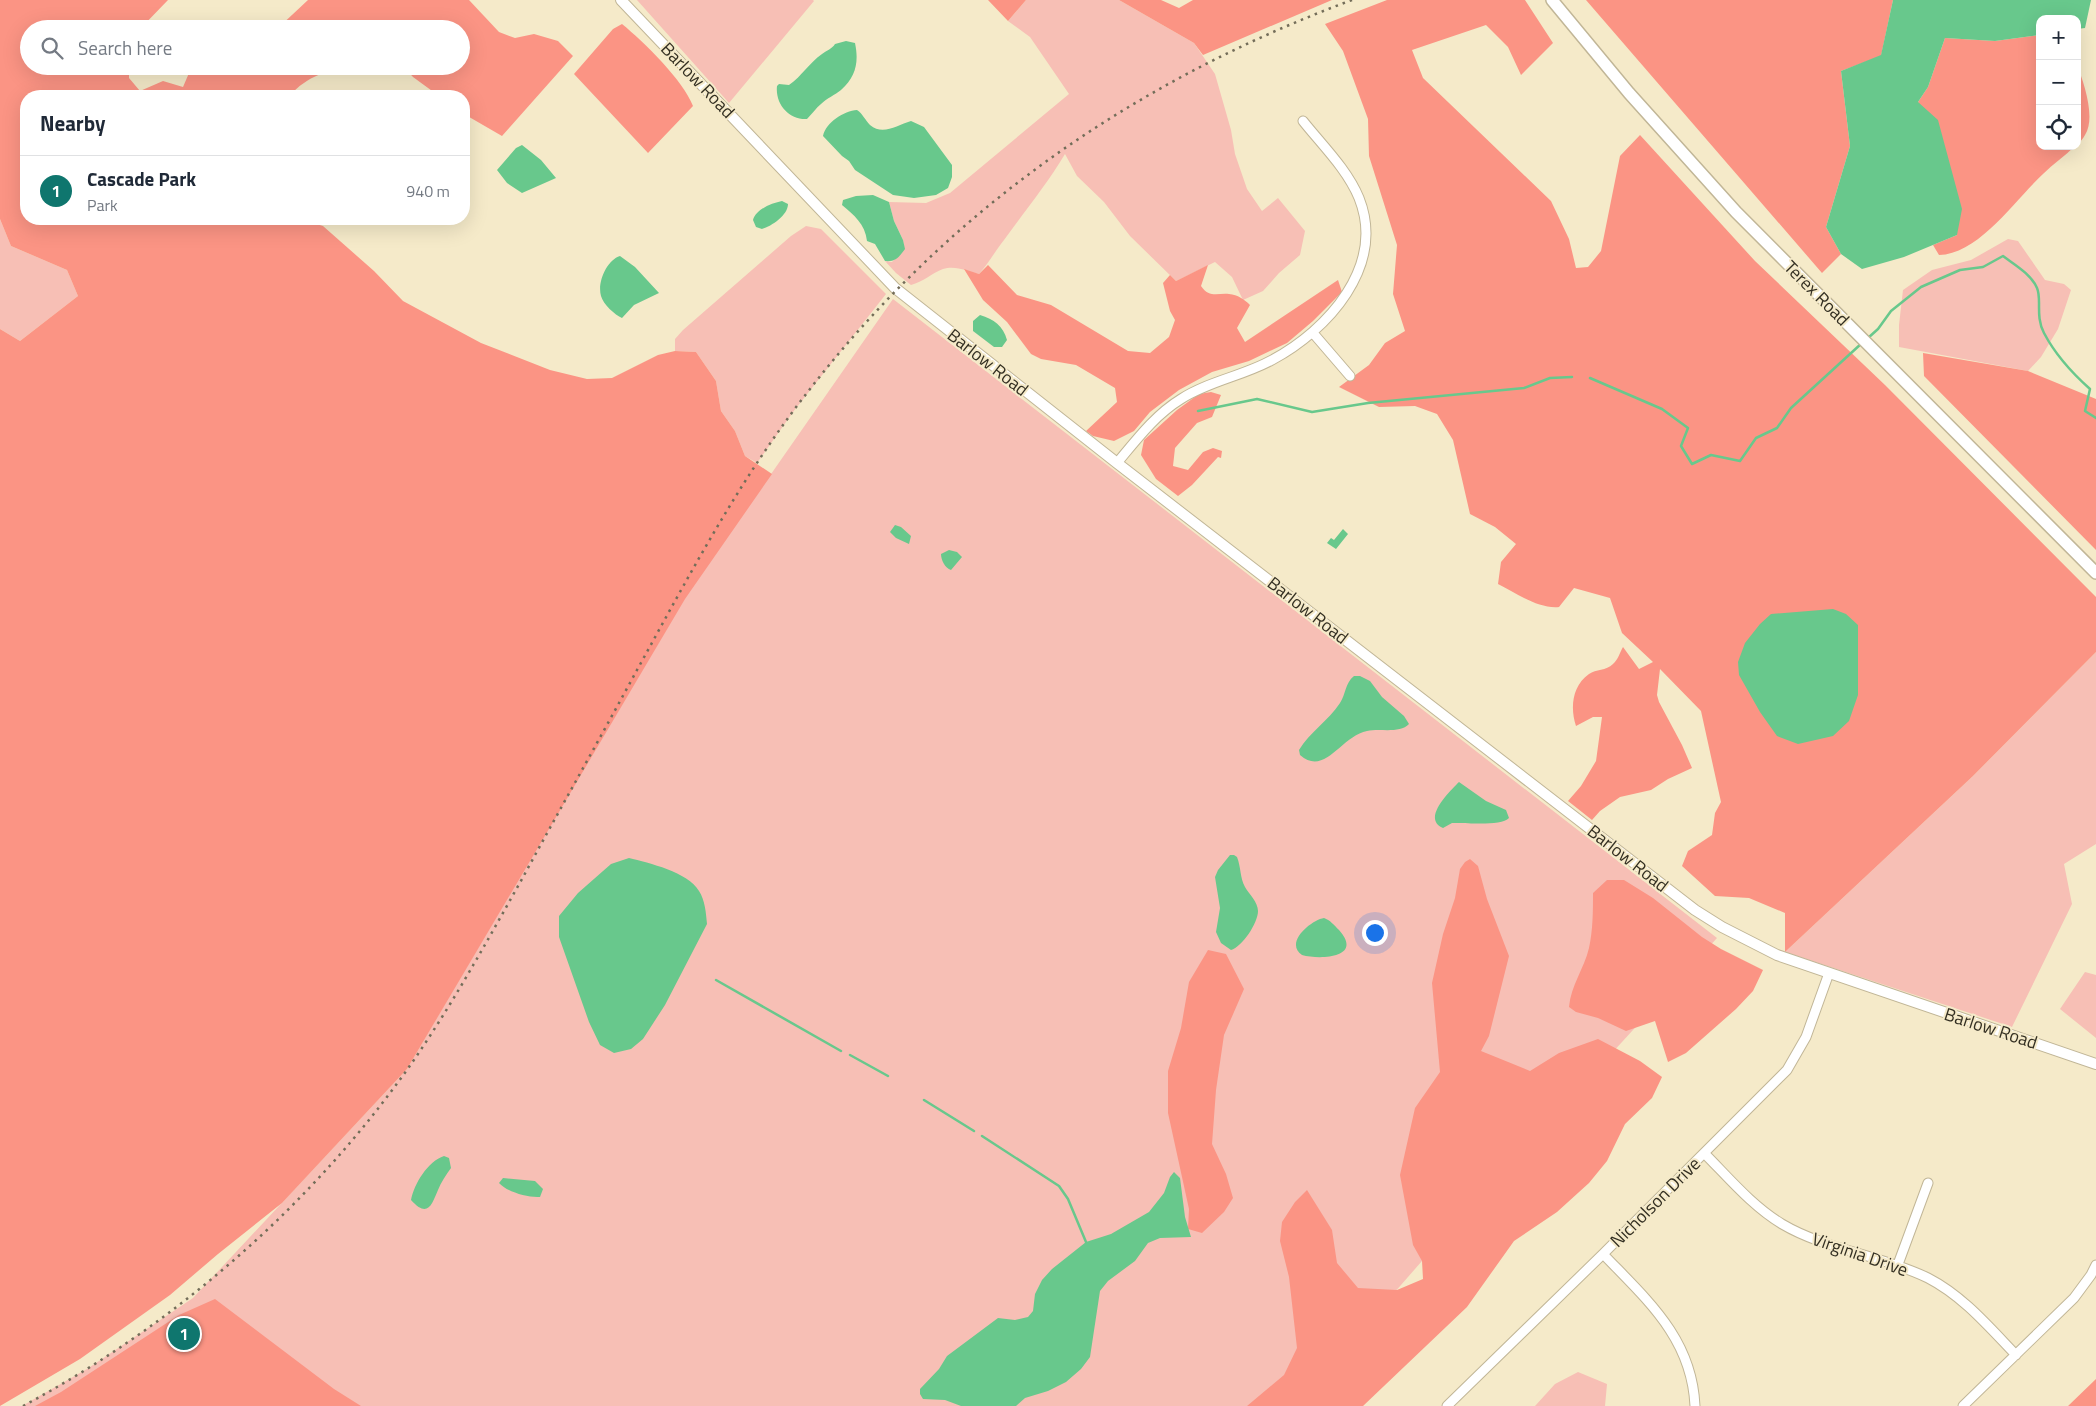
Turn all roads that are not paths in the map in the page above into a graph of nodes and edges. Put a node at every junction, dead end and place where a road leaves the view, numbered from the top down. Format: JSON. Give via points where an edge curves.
{"nodes":[{"id":1,"x":621,"y":0,"type":"edge"},
{"id":2,"x":1552,"y":0,"type":"edge"},
{"id":3,"x":1303,"y":121,"type":"dead end"},
{"id":4,"x":1313,"y":333,"type":"junction"},
{"id":5,"x":1350,"y":376,"type":"dead end"},
{"id":6,"x":1117,"y":463,"type":"junction"},
{"id":7,"x":2096,"y":573,"type":"edge"},
{"id":8,"x":1829,"y":973,"type":"junction"},
{"id":9,"x":2096,"y":1064,"type":"edge"},
{"id":10,"x":1704,"y":1153,"type":"junction"},
{"id":11,"x":1928,"y":1183,"type":"dead end"},
{"id":12,"x":1603,"y":1254,"type":"junction"},
{"id":13,"x":2096,"y":1265,"type":"edge"},
{"id":14,"x":1897,"y":1267,"type":"junction"},
{"id":15,"x":2016,"y":1355,"type":"junction"},
{"id":16,"x":1447,"y":1406,"type":"edge"},
{"id":17,"x":1695,"y":1406,"type":"edge"},
{"id":18,"x":1963,"y":1406,"type":"edge"}],
"edges":[{"from":1,"to":6,"type":"street","name":"Barlow Road","via":[[895,288]]},
{"from":2,"to":7,"type":"main road","name":"Terex Road","via":[[1689,162]]},
{"from":3,"to":4,"type":"street","via":[[1351,182],[1361,205],[1365,235],[1360,264],[1348,293]]},
{"from":4,"to":5,"type":"street"},
{"from":4,"to":6,"type":"street","via":[[1268,362],[1181,398],[1152,421]]},
{"from":6,"to":8,"type":"street","name":"Barlow Road","via":[[1695,910],[1758,947]]},
{"from":8,"to":9,"type":"street","name":"Barlow Road"},
{"from":8,"to":10,"type":"street","name":"Nicholson Drive","via":[[1806,1037],[1794,1060]]},
{"from":10,"to":12,"type":"street","name":"Nicholson Drive"},
{"from":10,"to":14,"type":"street","name":"Virginia Drive","via":[[1756,1206],[1782,1224]]},
{"from":11,"to":14,"type":"street"},
{"from":12,"to":16,"type":"street","name":"Nicholson Drive"},
{"from":12,"to":17,"type":"street","via":[[1652,1305],[1676,1338],[1689,1369]]},
{"from":13,"to":15,"type":"street","via":[[2078,1293]]},
{"from":14,"to":15,"type":"street","name":"Virginia Drive","via":[[1947,1289]]},
{"from":15,"to":18,"type":"street"}]}
